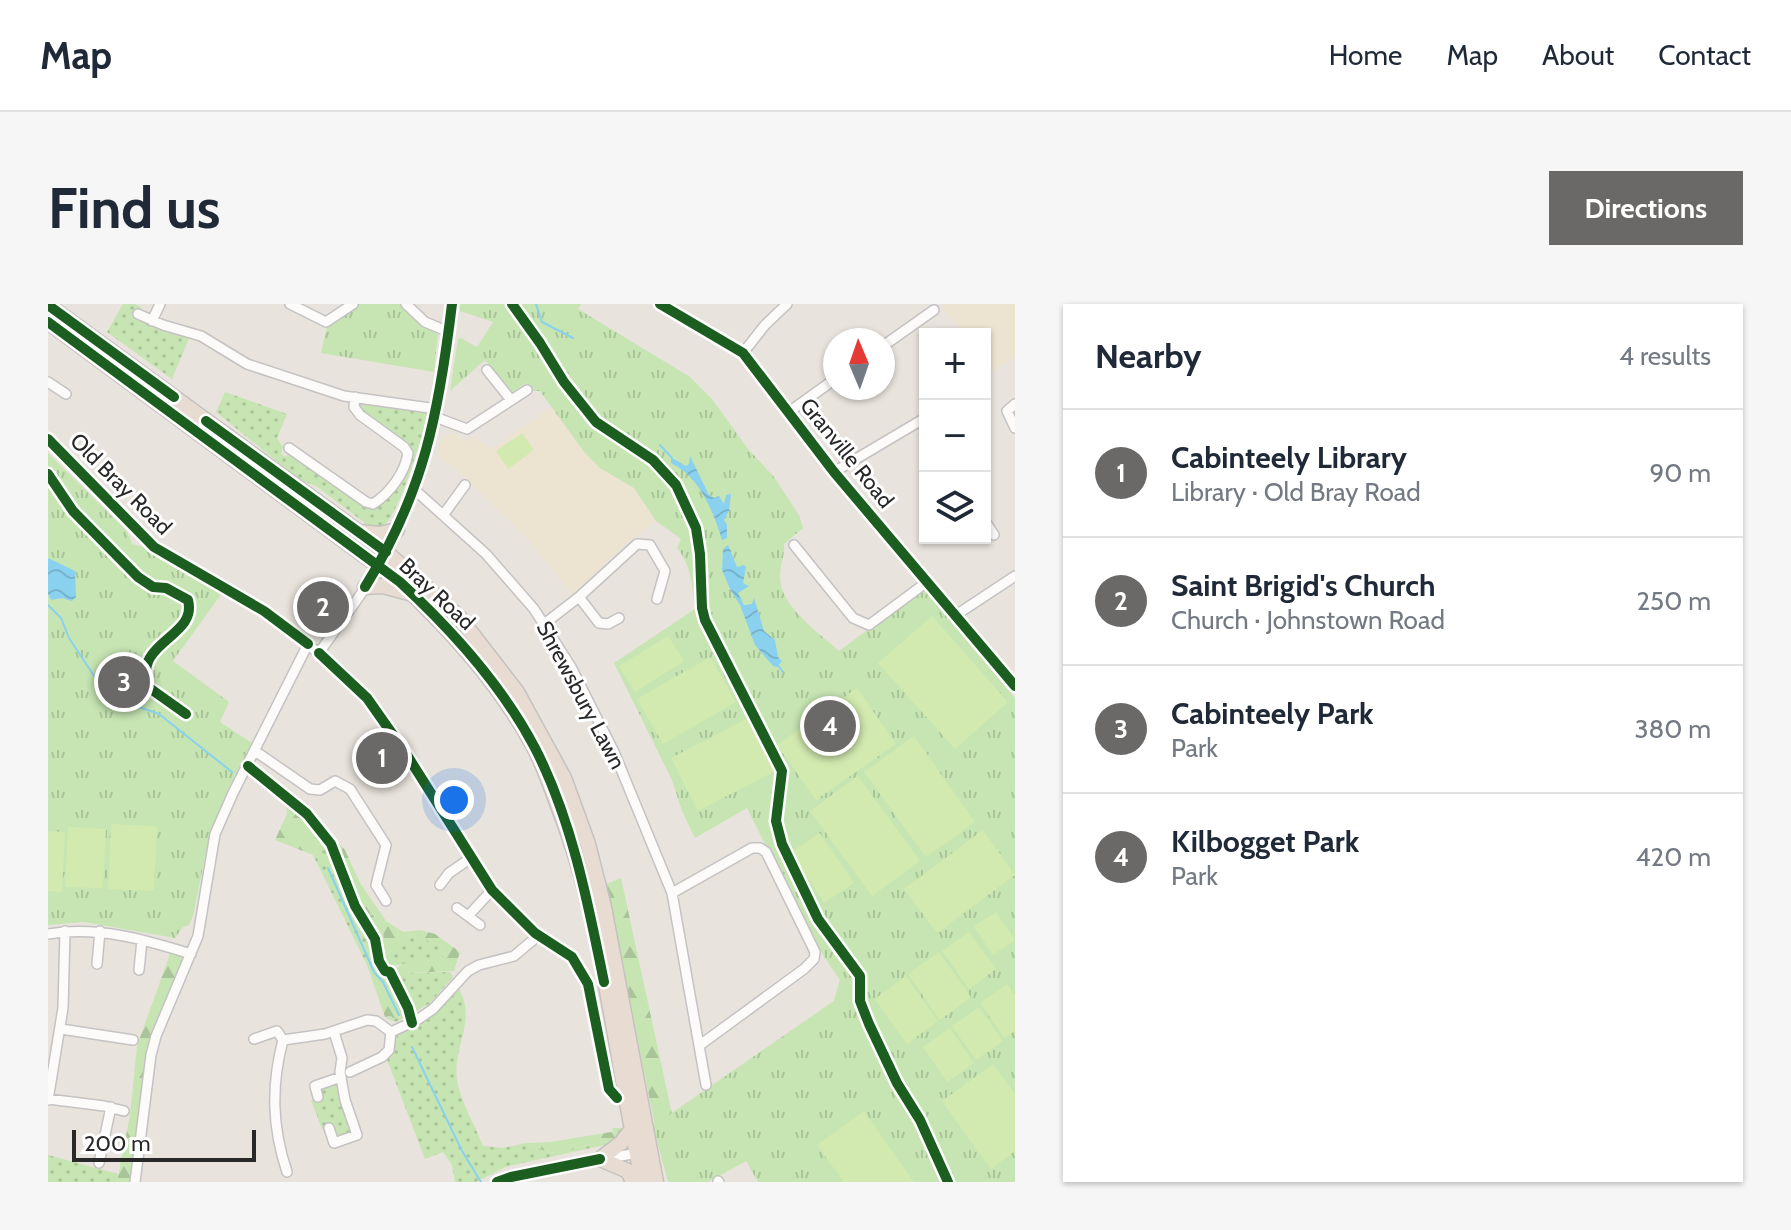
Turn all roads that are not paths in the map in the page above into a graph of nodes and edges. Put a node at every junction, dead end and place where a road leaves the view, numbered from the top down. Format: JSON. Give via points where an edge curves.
{"nodes":[{"id":1,"x":160,"y":304,"type":"edge"},
{"id":2,"x":290,"y":304,"type":"edge"},
{"id":3,"x":353,"y":304,"type":"edge"},
{"id":4,"x":406,"y":304,"type":"edge"},
{"id":5,"x":452,"y":304,"type":"edge"},
{"id":6,"x":660,"y":304,"type":"edge"},
{"id":7,"x":787,"y":304,"type":"edge"},
{"id":8,"x":48,"y":305,"type":"edge"},
{"id":9,"x":934,"y":310,"type":"dead end"},
{"id":10,"x":138,"y":314,"type":"dead end"},
{"id":11,"x":152,"y":321,"type":"junction"},
{"id":12,"x":48,"y":322,"type":"edge"},
{"id":13,"x":449,"y":332,"type":"junction"},
{"id":14,"x":895,"y":338,"type":"edge"},
{"id":15,"x":743,"y":353,"type":"junction"},
{"id":16,"x":487,"y":370,"type":"dead end"},
{"id":17,"x":48,"y":382,"type":"edge"},
{"id":18,"x":823,"y":388,"type":"edge"},
{"id":19,"x":527,"y":390,"type":"dead end"},
{"id":20,"x":66,"y":394,"type":"dead end"},
{"id":21,"x":355,"y":397,"type":"junction"},
{"id":22,"x":511,"y":400,"type":"junction"},
{"id":23,"x":1015,"y":404,"type":"edge"},
{"id":24,"x":789,"y":412,"type":"junction"},
{"id":25,"x":436,"y":413,"type":"junction"},
{"id":26,"x":919,"y":425,"type":"edge"},
{"id":27,"x":1015,"y":428,"type":"edge"},
{"id":28,"x":48,"y":439,"type":"edge"},
{"id":29,"x":289,"y":448,"type":"dead end"},
{"id":30,"x":834,"y":472,"type":"junction"},
{"id":31,"x":465,"y":485,"type":"dead end"},
{"id":32,"x":415,"y":490,"type":"junction"},
{"id":33,"x":444,"y":514,"type":"junction"},
{"id":34,"x":397,"y":530,"type":"junction"},
{"id":35,"x":991,"y":530,"type":"edge"},
{"id":36,"x":358,"y":532,"type":"junction"},
{"id":37,"x":994,"y":535,"type":"dead end"},
{"id":38,"x":794,"y":545,"type":"dead end"},
{"id":39,"x":386,"y":552,"type":"junction"},
{"id":40,"x":377,"y":567,"type":"junction"},
{"id":41,"x":1015,"y":576,"type":"edge"},
{"id":42,"x":927,"y":582,"type":"junction"},
{"id":43,"x":365,"y":587,"type":"junction"},
{"id":44,"x":413,"y":594,"type":"junction"},
{"id":45,"x":579,"y":597,"type":"junction"},
{"id":46,"x":657,"y":599,"type":"dead end"},
{"id":47,"x":956,"y":615,"type":"junction"},
{"id":48,"x":619,"y":618,"type":"dead end"},
{"id":49,"x":544,"y":624,"type":"junction"},
{"id":50,"x":308,"y":644,"type":"junction"},
{"id":51,"x":319,"y":653,"type":"junction"},
{"id":52,"x":1015,"y":686,"type":"edge"},
{"id":53,"x":255,"y":751,"type":"junction"},
{"id":54,"x":471,"y":858,"type":"junction"},
{"id":55,"x":440,"y":885,"type":"dead end"},
{"id":56,"x":492,"y":890,"type":"junction"},
{"id":57,"x":672,"y":893,"type":"junction"},
{"id":58,"x":386,"y":901,"type":"dead end"},
{"id":59,"x":457,"y":908,"type":"dead end"},
{"id":60,"x":468,"y":916,"type":"junction"},
{"id":61,"x":480,"y":925,"type":"dead end"},
{"id":62,"x":65,"y":931,"type":"junction"},
{"id":63,"x":100,"y":931,"type":"junction"},
{"id":64,"x":48,"y":934,"type":"edge"},
{"id":65,"x":539,"y":935,"type":"junction"},
{"id":66,"x":142,"y":940,"type":"junction"},
{"id":67,"x":191,"y":954,"type":"junction"},
{"id":68,"x":97,"y":964,"type":"dead end"},
{"id":69,"x":139,"y":970,"type":"dead end"},
{"id":70,"x":48,"y":1024,"type":"edge"},
{"id":71,"x":61,"y":1027,"type":"junction"},
{"id":72,"x":334,"y":1032,"type":"junction"},
{"id":73,"x":391,"y":1032,"type":"junction"},
{"id":74,"x":254,"y":1039,"type":"dead end"},
{"id":75,"x":133,"y":1040,"type":"dead end"},
{"id":76,"x":283,"y":1040,"type":"junction"},
{"id":77,"x":700,"y":1045,"type":"junction"},
{"id":78,"x":51,"y":1064,"type":"edge"},
{"id":79,"x":346,"y":1075,"type":"junction"},
{"id":80,"x":706,"y":1085,"type":"dead end"},
{"id":81,"x":609,"y":1089,"type":"dead end"},
{"id":82,"x":318,"y":1097,"type":"dead end"},
{"id":83,"x":48,"y":1100,"type":"edge"},
{"id":84,"x":111,"y":1107,"type":"junction"},
{"id":85,"x":124,"y":1111,"type":"dead end"},
{"id":86,"x":329,"y":1128,"type":"dead end"},
{"id":87,"x":632,"y":1129,"type":"junction"},
{"id":88,"x":642,"y":1151,"type":"junction"},
{"id":89,"x":600,"y":1159,"type":"junction"},
{"id":90,"x":99,"y":1163,"type":"dead end"},
{"id":91,"x":283,"y":1167,"type":"dead end"},
{"id":92,"x":526,"y":1178,"type":"edge"},
{"id":93,"x":135,"y":1182,"type":"edge"},
{"id":94,"x":497,"y":1182,"type":"edge"},
{"id":95,"x":633,"y":1182,"type":"edge"},
{"id":96,"x":643,"y":1182,"type":"edge"},
{"id":97,"x":656,"y":1182,"type":"edge"}],
"edges":[{"from":1,"to":11,"type":"street"},
{"from":2,"to":3,"type":"street","via":[[326,322]]},
{"from":4,"to":13,"type":"street","via":[[425,322]]},
{"from":5,"to":13,"type":"street"},
{"from":6,"to":15,"type":"street","name":"Granville Road"},
{"from":7,"to":15,"type":"street"},
{"from":8,"to":36,"type":"highway","name":"Bray Road"},
{"from":9,"to":14,"type":"street"},
{"from":10,"to":11,"type":"street"},
{"from":11,"to":21,"type":"street","via":[[201,336],[247,364]]},
{"from":12,"to":40,"type":"highway","name":"Bray Road"},
{"from":13,"to":25,"type":"street"},
{"from":15,"to":24,"type":"street","name":"Granville Road"},
{"from":16,"to":22,"type":"street"},
{"from":17,"to":20,"type":"street"},
{"from":18,"to":24,"type":"street"},
{"from":19,"to":22,"type":"street"},
{"from":21,"to":25,"type":"street"},
{"from":21,"to":29,"type":"street","via":[[360,415],[408,453],[401,474],[379,500],[366,502]]},
{"from":22,"to":25,"type":"street","via":[[467,429]]},
{"from":23,"to":27,"type":"street","via":[[1007,411]]},
{"from":24,"to":30,"type":"street","name":"Granville Road"},
{"from":25,"to":32,"type":"street"},
{"from":26,"to":30,"type":"street"},
{"from":28,"to":50,"type":"street","name":"Old Bray Road","via":[[151,544],[278,620]]},
{"from":30,"to":42,"type":"street","name":"Granville Road"},
{"from":31,"to":33,"type":"street"},
{"from":32,"to":33,"type":"street","name":"Shrewsbury Lawn"},
{"from":32,"to":34,"type":"street"},
{"from":33,"to":49,"type":"street","name":"Shrewsbury Lawn","via":[[495,563]]},
{"from":34,"to":36,"type":"highway"},
{"from":34,"to":39,"type":"street"},
{"from":35,"to":37,"type":"street"},
{"from":36,"to":39,"type":"highway","name":"Bray Road"},
{"from":38,"to":42,"type":"street","via":[[853,618],[869,625]]},
{"from":39,"to":40,"type":"street"},
{"from":39,"to":88,"type":"highway","name":"Bray Road","via":[[444,602],[500,667],[564,778],[604,907]]},
{"from":40,"to":43,"type":"street"},
{"from":40,"to":44,"type":"highway","name":"Bray Road"},
{"from":41,"to":47,"type":"street"},
{"from":42,"to":47,"type":"street","name":"Granville Road"},
{"from":43,"to":44,"type":"highway"},
{"from":43,"to":51,"type":"street"},
{"from":44,"to":87,"type":"highway","name":"Bray Road","via":[[478,664],[544,770],[570,836],[589,907]]},
{"from":45,"to":46,"type":"street","via":[[637,544],[650,545],[665,571]]},
{"from":45,"to":48,"type":"street","via":[[599,623]]},
{"from":45,"to":49,"type":"street"},
{"from":47,"to":52,"type":"street","name":"Granville Road"},
{"from":49,"to":57,"type":"street","name":"Shrewsbury Lawn","via":[[614,752]]},
{"from":50,"to":51,"type":"street","name":"Old Bray Road"},
{"from":50,"to":53,"type":"street"},
{"from":51,"to":54,"type":"street","name":"Old Bray Road","via":[[367,698]]},
{"from":53,"to":58,"type":"street","via":[[310,789],[320,790],[335,781],[350,789],[386,845],[376,885]]},
{"from":53,"to":67,"type":"street","via":[[215,834]]},
{"from":54,"to":55,"type":"street"},
{"from":54,"to":56,"type":"street","name":"Old Bray Road"},
{"from":56,"to":60,"type":"street"},
{"from":56,"to":65,"type":"street","name":"Old Bray Road"},
{"from":57,"to":77,"type":"street","name":"Shrewsbury Lawn"},
{"from":57,"to":77,"type":"street","via":[[760,848],[815,952],[804,969]]},
{"from":59,"to":60,"type":"street"},
{"from":60,"to":61,"type":"street"},
{"from":62,"to":63,"type":"street"},
{"from":62,"to":64,"type":"street"},
{"from":62,"to":71,"type":"street"},
{"from":63,"to":66,"type":"street"},
{"from":63,"to":68,"type":"street"},
{"from":65,"to":73,"type":"street","via":[[514,956],[468,971],[433,1009]]},
{"from":65,"to":81,"type":"street","name":"Old Bray Road","via":[[582,970]]},
{"from":66,"to":67,"type":"street"},
{"from":66,"to":69,"type":"street"},
{"from":67,"to":93,"type":"street","via":[[151,1055]]},
{"from":70,"to":71,"type":"street"},
{"from":71,"to":75,"type":"street"},
{"from":71,"to":78,"type":"street"},
{"from":72,"to":73,"type":"street","via":[[367,1020]]},
{"from":72,"to":76,"type":"street"},
{"from":72,"to":79,"type":"street"},
{"from":73,"to":79,"type":"street","via":[[389,1050],[382,1057]]},
{"from":74,"to":76,"type":"street","via":[[277,1031]]},
{"from":76,"to":91,"type":"street","via":[[274,1089]]},
{"from":77,"to":80,"type":"street","name":"Shrewsbury Lawn"},
{"from":78,"to":83,"type":"street"},
{"from":79,"to":82,"type":"street","via":[[315,1086]]},
{"from":79,"to":86,"type":"street","via":[[349,1115],[357,1135],[334,1143]]},
{"from":83,"to":84,"type":"street"},
{"from":84,"to":85,"type":"street"},
{"from":84,"to":90,"type":"street"},
{"from":87,"to":88,"type":"highway","name":"Bray Road"},
{"from":87,"to":89,"type":"highway"},
{"from":88,"to":89,"type":"street"},
{"from":88,"to":96,"type":"highway","name":"Bray Road"},
{"from":88,"to":97,"type":"highway","name":"Bray Road"},
{"from":89,"to":92,"type":"street"},
{"from":89,"to":95,"type":"highway","via":[[628,1171]]},
{"from":92,"to":94,"type":"street"}]}
